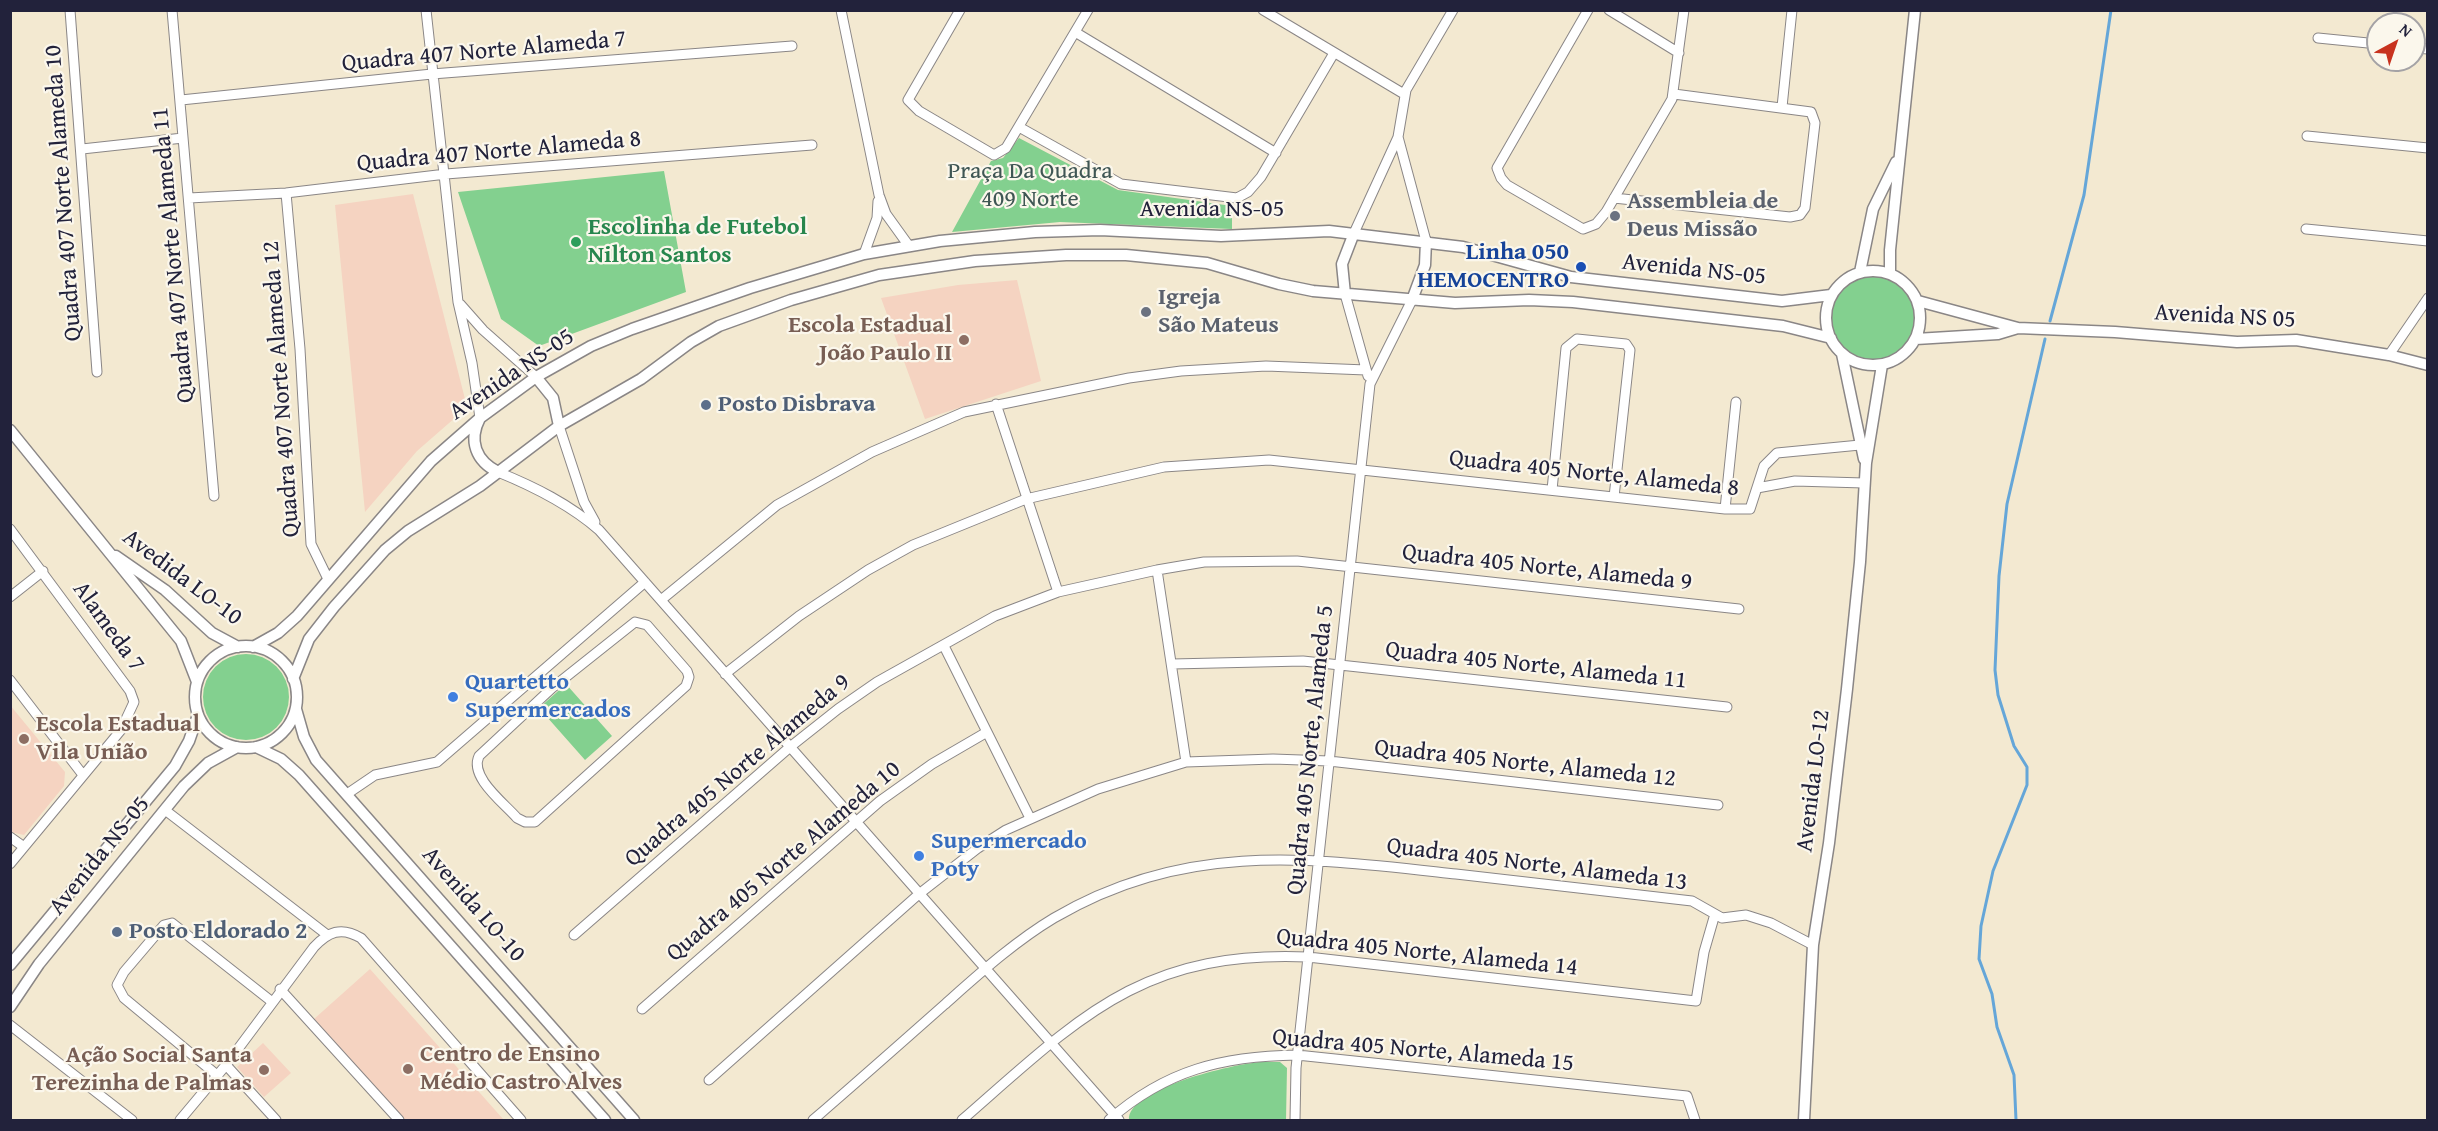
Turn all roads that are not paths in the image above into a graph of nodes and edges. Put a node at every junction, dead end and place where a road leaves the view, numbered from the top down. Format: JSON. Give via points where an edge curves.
{"nodes":[{"id":1,"x":70,"y":10,"type":"edge"},
{"id":2,"x":172,"y":10,"type":"edge"},
{"id":3,"x":426,"y":10,"type":"edge"},
{"id":4,"x":841,"y":10,"type":"edge"},
{"id":5,"x":960,"y":10,"type":"edge"},
{"id":6,"x":1088,"y":10,"type":"edge"},
{"id":7,"x":1263,"y":10,"type":"edge"},
{"id":8,"x":1453,"y":10,"type":"edge"},
{"id":9,"x":1588,"y":10,"type":"edge"},
{"id":10,"x":1609,"y":10,"type":"edge"},
{"id":11,"x":1684,"y":10,"type":"edge"},
{"id":12,"x":1792,"y":10,"type":"edge"},
{"id":13,"x":1915,"y":10,"type":"edge"},
{"id":14,"x":1075,"y":32,"type":"junction"},
{"id":15,"x":2318,"y":38,"type":"dead end"},
{"id":16,"x":2366,"y":43,"type":"edge"},
{"id":17,"x":792,"y":46,"type":"dead end"},
{"id":18,"x":1334,"y":52,"type":"junction"},
{"id":19,"x":1679,"y":53,"type":"junction"},
{"id":20,"x":432,"y":74,"type":"junction"},
{"id":21,"x":1404,"y":94,"type":"junction"},
{"id":22,"x":1674,"y":94,"type":"junction"},
{"id":23,"x":181,"y":100,"type":"junction"},
{"id":24,"x":1782,"y":107,"type":"junction"},
{"id":25,"x":1019,"y":127,"type":"junction"},
{"id":26,"x":2307,"y":136,"type":"dead end"},
{"id":27,"x":1398,"y":137,"type":"junction"},
{"id":28,"x":183,"y":138,"type":"junction"},
{"id":29,"x":812,"y":145,"type":"dead end"},
{"id":30,"x":2427,"y":148,"type":"edge"},
{"id":31,"x":82,"y":149,"type":"junction"},
{"id":32,"x":1276,"y":153,"type":"junction"},
{"id":33,"x":1900,"y":154,"type":"junction"},
{"id":34,"x":446,"y":174,"type":"junction"},
{"id":35,"x":286,"y":192,"type":"junction"},
{"id":36,"x":879,"y":195,"type":"junction"},
{"id":37,"x":189,"y":198,"type":"junction"},
{"id":38,"x":1614,"y":198,"type":"junction"},
{"id":39,"x":2306,"y":229,"type":"dead end"},
{"id":40,"x":1354,"y":233,"type":"junction"},
{"id":41,"x":1426,"y":241,"type":"junction"},
{"id":42,"x":2427,"y":241,"type":"edge"},
{"id":43,"x":909,"y":246,"type":"junction"},
{"id":44,"x":864,"y":254,"type":"junction"},
{"id":45,"x":1860,"y":272,"type":"junction"},
{"id":46,"x":1890,"y":274,"type":"junction"},
{"id":47,"x":1344,"y":294,"type":"junction"},
{"id":48,"x":1831,"y":295,"type":"junction"},
{"id":49,"x":2427,"y":298,"type":"edge"},
{"id":50,"x":1412,"y":300,"type":"junction"},
{"id":51,"x":1917,"y":301,"type":"junction"},
{"id":52,"x":458,"y":302,"type":"junction"},
{"id":53,"x":2018,"y":328,"type":"junction"},
{"id":54,"x":1831,"y":338,"type":"junction"},
{"id":55,"x":1916,"y":339,"type":"junction"},
{"id":56,"x":1842,"y":354,"type":"junction"},
{"id":57,"x":2389,"y":355,"type":"junction"},
{"id":58,"x":1882,"y":365,"type":"junction"},
{"id":59,"x":2427,"y":365,"type":"edge"},
{"id":60,"x":1366,"y":370,"type":"junction"},
{"id":61,"x":97,"y":372,"type":"dead end"},
{"id":62,"x":536,"y":377,"type":"junction"},
{"id":63,"x":1370,"y":384,"type":"junction"},
{"id":64,"x":1736,"y":402,"type":"dead end"},
{"id":65,"x":996,"y":404,"type":"junction"},
{"id":66,"x":480,"y":418,"type":"junction"},
{"id":67,"x":559,"y":426,"type":"junction"},
{"id":68,"x":10,"y":430,"type":"edge"},
{"id":69,"x":1860,"y":445,"type":"junction"},
{"id":70,"x":1866,"y":463,"type":"junction"},
{"id":71,"x":1361,"y":470,"type":"junction"},
{"id":72,"x":498,"y":472,"type":"junction"},
{"id":73,"x":1864,"y":483,"type":"junction"},
{"id":74,"x":1757,"y":488,"type":"junction"},
{"id":75,"x":1552,"y":490,"type":"junction"},
{"id":76,"x":214,"y":496,"type":"dead end"},
{"id":77,"x":1614,"y":497,"type":"junction"},
{"id":78,"x":1026,"y":500,"type":"junction"},
{"id":79,"x":1725,"y":509,"type":"junction"},
{"id":80,"x":10,"y":529,"type":"edge"},
{"id":81,"x":599,"y":530,"type":"junction"},
{"id":82,"x":100,"y":543,"type":"junction"},
{"id":83,"x":1350,"y":566,"type":"junction"},
{"id":84,"x":1157,"y":570,"type":"junction"},
{"id":85,"x":43,"y":571,"type":"junction"},
{"id":86,"x":328,"y":579,"type":"junction"},
{"id":87,"x":645,"y":582,"type":"junction"},
{"id":88,"x":1058,"y":592,"type":"junction"},
{"id":89,"x":10,"y":597,"type":"edge"},
{"id":90,"x":661,"y":600,"type":"junction"},
{"id":91,"x":1739,"y":609,"type":"dead end"},
{"id":92,"x":944,"y":646,"type":"junction"},
{"id":93,"x":238,"y":647,"type":"junction"},
{"id":94,"x":253,"y":647,"type":"junction"},
{"id":95,"x":1172,"y":664,"type":"junction"},
{"id":96,"x":1340,"y":664,"type":"junction"},
{"id":97,"x":539,"y":674,"type":"junction"},
{"id":98,"x":725,"y":674,"type":"junction"},
{"id":99,"x":293,"y":679,"type":"junction"},
{"id":100,"x":10,"y":680,"type":"edge"},
{"id":101,"x":197,"y":682,"type":"junction"},
{"id":102,"x":552,"y":688,"type":"junction"},
{"id":103,"x":1727,"y":707,"type":"dead end"},
{"id":104,"x":296,"y":709,"type":"junction"},
{"id":105,"x":198,"y":715,"type":"junction"},
{"id":106,"x":987,"y":732,"type":"junction"},
{"id":107,"x":237,"y":747,"type":"junction"},
{"id":108,"x":256,"y":747,"type":"junction"},
{"id":109,"x":790,"y":747,"type":"junction"},
{"id":110,"x":1329,"y":761,"type":"junction"},
{"id":111,"x":1186,"y":762,"type":"junction"},
{"id":112,"x":83,"y":774,"type":"junction"},
{"id":113,"x":347,"y":794,"type":"junction"},
{"id":114,"x":1718,"y":805,"type":"dead end"},
{"id":115,"x":165,"y":810,"type":"junction"},
{"id":116,"x":1030,"y":818,"type":"junction"},
{"id":117,"x":855,"y":821,"type":"junction"},
{"id":118,"x":10,"y":837,"type":"edge"},
{"id":119,"x":24,"y":848,"type":"junction"},
{"id":120,"x":1319,"y":859,"type":"junction"},
{"id":121,"x":10,"y":864,"type":"edge"},
{"id":122,"x":919,"y":894,"type":"junction"},
{"id":123,"x":1715,"y":914,"type":"junction"},
{"id":124,"x":326,"y":934,"type":"junction"},
{"id":125,"x":574,"y":935,"type":"dead end"},
{"id":126,"x":1813,"y":945,"type":"junction"},
{"id":127,"x":1308,"y":957,"type":"junction"},
{"id":128,"x":10,"y":965,"type":"edge"},
{"id":129,"x":985,"y":969,"type":"junction"},
{"id":130,"x":280,"y":989,"type":"junction"},
{"id":131,"x":271,"y":1001,"type":"junction"},
{"id":132,"x":10,"y":1007,"type":"edge"},
{"id":133,"x":642,"y":1009,"type":"dead end"},
{"id":134,"x":10,"y":1025,"type":"edge"},
{"id":135,"x":1051,"y":1043,"type":"junction"},
{"id":136,"x":1298,"y":1055,"type":"junction"},
{"id":137,"x":226,"y":1065,"type":"junction"},
{"id":138,"x":218,"y":1076,"type":"junction"},
{"id":139,"x":709,"y":1080,"type":"dead end"},
{"id":140,"x":1803,"y":1104,"type":"junction"},
{"id":141,"x":1114,"y":1119,"type":"edge"},
{"id":142,"x":132,"y":1120,"type":"edge"},
{"id":143,"x":180,"y":1120,"type":"edge"},
{"id":144,"x":276,"y":1120,"type":"edge"},
{"id":145,"x":399,"y":1120,"type":"edge"},
{"id":146,"x":521,"y":1120,"type":"edge"},
{"id":147,"x":605,"y":1120,"type":"edge"},
{"id":148,"x":634,"y":1120,"type":"edge"},
{"id":149,"x":813,"y":1120,"type":"edge"},
{"id":150,"x":963,"y":1120,"type":"edge"},
{"id":151,"x":1295,"y":1120,"type":"edge"},
{"id":152,"x":1695,"y":1120,"type":"edge"},
{"id":153,"x":1798,"y":1120,"type":"edge"},
{"id":154,"x":1804,"y":1120,"type":"edge"}],
"edges":[{"from":1,"to":31,"type":"street","name":"Quadra 407 Norte Alameda 10"},
{"from":2,"to":23,"type":"street","name":"Quadra 407 Norte Alameda 11"},
{"from":3,"to":20,"type":"street"},
{"from":4,"to":36,"type":"street"},
{"from":5,"to":25,"type":"street","via":[[908,100],[919,111],[985,151],[999,154]]},
{"from":6,"to":14,"type":"street"},
{"from":7,"to":18,"type":"street"},
{"from":8,"to":21,"type":"street"},
{"from":9,"to":38,"type":"street","via":[[1499,162],[1499,175],[1507,185],[1581,229],[1591,227],[1601,218]]},
{"from":10,"to":19,"type":"street"},
{"from":11,"to":19,"type":"street"},
{"from":12,"to":24,"type":"street"},
{"from":13,"to":33,"type":"street"},
{"from":14,"to":25,"type":"street"},
{"from":14,"to":32,"type":"street"},
{"from":15,"to":16,"type":"street"},
{"from":17,"to":20,"type":"street","name":"Quadra 407 Norte Alameda 7"},
{"from":18,"to":21,"type":"street"},
{"from":18,"to":32,"type":"street"},
{"from":19,"to":22,"type":"street"},
{"from":20,"to":23,"type":"street","name":"Quadra 407 Norte Alameda 7"},
{"from":20,"to":34,"type":"street"},
{"from":21,"to":27,"type":"street"},
{"from":22,"to":24,"type":"street"},
{"from":22,"to":38,"type":"street"},
{"from":23,"to":28,"type":"street","name":"Quadra 407 Norte Alameda 11"},
{"from":24,"to":38,"type":"street","via":[[1806,110],[1813,114],[1815,123],[1806,201],[1800,215]]},
{"from":25,"to":32,"type":"street","via":[[1121,184],[1230,199],[1242,196],[1255,185]]},
{"from":26,"to":30,"type":"street"},
{"from":27,"to":40,"type":"street"},
{"from":27,"to":41,"type":"street"},
{"from":28,"to":31,"type":"street"},
{"from":28,"to":37,"type":"street","name":"Quadra 407 Norte Alameda 11"},
{"from":29,"to":34,"type":"street","name":"Quadra 407 Norte Alameda 8"},
{"from":31,"to":61,"type":"street","name":"Quadra 407 Norte Alameda 10"},
{"from":33,"to":45,"type":"street","via":[[1873,209]]},
{"from":33,"to":46,"type":"street"},
{"from":34,"to":35,"type":"street","name":"Quadra 407 Norte Alameda 8"},
{"from":34,"to":52,"type":"street"},
{"from":35,"to":37,"type":"street","name":"Quadra 407 Norte Alameda 8"},
{"from":35,"to":86,"type":"street","name":"Quadra 407 Norte Alameda 12","via":[[311,544]]},
{"from":36,"to":43,"type":"street","via":[[886,214]]},
{"from":36,"to":44,"type":"street"},
{"from":37,"to":76,"type":"street","name":"Quadra 407 Norte Alameda 11"},
{"from":39,"to":42,"type":"street"},
{"from":40,"to":41,"type":"street","name":"Avenida NS-05"},
{"from":40,"to":43,"type":"street","name":"Avenida NS-05","via":[[1215,236],[1061,231]]},
{"from":40,"to":47,"type":"street","via":[[1342,264]]},
{"from":41,"to":48,"type":"street","name":"Avenida NS-05","via":[[1489,252],[1572,277],[1782,301]]},
{"from":41,"to":50,"type":"street","via":[[1425,265]]},
{"from":43,"to":44,"type":"street","name":"Avenida NS-05"},
{"from":44,"to":62,"type":"street","name":"Avenida NS-05","via":[[632,329],[582,350]]},
{"from":45,"to":46,"type":"street"},
{"from":45,"to":48,"type":"street","via":[[1847,278]]},
{"from":46,"to":51,"type":"street","via":[[1906,285]]},
{"from":47,"to":50,"type":"street","name":"Avenida NS-05"},
{"from":47,"to":60,"type":"street"},
{"from":47,"to":67,"type":"street","name":"Avenida NS-05","via":[[1292,288],[1200,262],[1126,255],[1029,256],[915,268],[849,283],[719,326],[641,379]]},
{"from":48,"to":54,"type":"street","via":[[1826,315]]},
{"from":49,"to":57,"type":"street"},
{"from":50,"to":54,"type":"street","name":"Avenida NS-05","via":[[1573,302],[1783,326]]},
{"from":50,"to":63,"type":"street"},
{"from":51,"to":53,"type":"street","name":"Avenida NS 05"},
{"from":51,"to":55,"type":"street","via":[[1921,314]]},
{"from":52,"to":62,"type":"street"},
{"from":52,"to":66,"type":"street"},
{"from":53,"to":55,"type":"street","name":"Avenida NS 05","via":[[1998,334]]},
{"from":53,"to":57,"type":"street","name":"Avenida NS 05","via":[[2237,342],[2296,340]]},
{"from":54,"to":56,"type":"street"},
{"from":55,"to":58,"type":"street","via":[[1902,356]]},
{"from":56,"to":58,"type":"street","via":[[1854,362]]},
{"from":56,"to":69,"type":"street","name":"Avenida LO-12"},
{"from":57,"to":59,"type":"street","name":"Avenida NS 05"},
{"from":58,"to":70,"type":"street","name":"Avenida LO-12"},
{"from":60,"to":63,"type":"street"},
{"from":60,"to":65,"type":"street","via":[[1266,366],[1181,371]]},
{"from":62,"to":66,"type":"street","name":"Avenida NS-05"},
{"from":62,"to":67,"type":"street","via":[[553,398]]},
{"from":63,"to":71,"type":"street","name":"Quadra 405 Norte, Alameda 5"},
{"from":64,"to":79,"type":"street"},
{"from":65,"to":78,"type":"street"},
{"from":65,"to":90,"type":"street","via":[[964,412],[872,452],[777,504]]},
{"from":66,"to":72,"type":"street","via":[[475,429],[476,453]]},
{"from":66,"to":86,"type":"street","name":"Avenida NS-05","via":[[431,461]]},
{"from":67,"to":72,"type":"street","name":"Avenida NS-05"},
{"from":67,"to":81,"type":"street","via":[[584,502]]},
{"from":68,"to":82,"type":"street","name":"Avedida LO-10"},
{"from":69,"to":70,"type":"street","name":"Avenida LO-12"},
{"from":69,"to":74,"type":"street","name":"Quadra 405 Norte, Alameda 8","via":[[1778,453],[1764,466]]},
{"from":70,"to":73,"type":"street","name":"Avenida LO-12"},
{"from":71,"to":75,"type":"street","name":"Quadra 405 Norte, Alameda 8"},
{"from":71,"to":78,"type":"street","name":"Quadra 405 Norte, Alameda 8","via":[[1269,460],[1164,467]]},
{"from":71,"to":83,"type":"street","name":"Quadra 405 Norte, Alameda 5"},
{"from":72,"to":81,"type":"street","via":[[552,497]]},
{"from":72,"to":99,"type":"street","name":"Avenida NS-05","via":[[408,531],[375,559],[309,639]]},
{"from":73,"to":74,"type":"street","via":[[1795,481]]},
{"from":73,"to":126,"type":"street","name":"Avenida LO-12","via":[[1847,689]]},
{"from":74,"to":79,"type":"street","name":"Quadra 405 Norte, Alameda 8","via":[[1750,509]]},
{"from":75,"to":77,"type":"street","name":"Quadra 405 Norte, Alameda 8"},
{"from":75,"to":77,"type":"street","via":[[1566,348],[1577,339],[1626,344],[1630,350]]},
{"from":77,"to":79,"type":"street","name":"Quadra 405 Norte, Alameda 8"},
{"from":78,"to":88,"type":"street"},
{"from":78,"to":98,"type":"street","name":"Quadra 405 Norte, Alameda 8","via":[[913,545],[868,570],[799,616]]},
{"from":80,"to":85,"type":"street","name":"Alameda 7"},
{"from":81,"to":87,"type":"street"},
{"from":82,"to":93,"type":"street","name":"Avedida LO-10","via":[[165,590],[208,630]]},
{"from":82,"to":101,"type":"street","name":"Avedida LO-10","via":[[183,645]]},
{"from":83,"to":84,"type":"street","name":"Quadra 405 Norte Alameda 9","via":[[1252,561],[1204,562]]},
{"from":83,"to":91,"type":"street","name":"Quadra 405 Norte, Alameda 9"},
{"from":83,"to":96,"type":"street","name":"Quadra 405 Norte, Alameda 5"},
{"from":84,"to":88,"type":"street","name":"Quadra 405 Norte Alameda 9"},
{"from":84,"to":95,"type":"street"},
{"from":85,"to":89,"type":"street"},
{"from":85,"to":112,"type":"street","name":"Alameda 7","via":[[134,702],[122,730]]},
{"from":86,"to":94,"type":"street","name":"Avenida NS-05","via":[[291,622]]},
{"from":87,"to":90,"type":"street"},
{"from":87,"to":97,"type":"street"},
{"from":88,"to":92,"type":"street","name":"Quadra 405 Norte Alameda 9","via":[[995,616]]},
{"from":90,"to":98,"type":"street"},
{"from":92,"to":106,"type":"street"},
{"from":92,"to":109,"type":"street","name":"Quadra 405 Norte Alameda 9","via":[[877,682]]},
{"from":93,"to":94,"type":"street"},
{"from":93,"to":101,"type":"street","via":[[212,659]]},
{"from":94,"to":99,"type":"street","via":[[276,656]]},
{"from":95,"to":96,"type":"street","name":"Quadra 405 Norte, Alameda 11","via":[[1256,660]]},
{"from":95,"to":111,"type":"street"},
{"from":96,"to":103,"type":"street","name":"Quadra 405 Norte, Alameda 11"},
{"from":96,"to":110,"type":"street","name":"Quadra 405 Norte, Alameda 5"},
{"from":97,"to":102,"type":"street"},
{"from":97,"to":113,"type":"street","via":[[436,762],[375,775]]},
{"from":98,"to":109,"type":"street"},
{"from":99,"to":104,"type":"street","name":"Avenida NS-05"},
{"from":100,"to":112,"type":"street"},
{"from":101,"to":105,"type":"street","name":"Avenida NS-05"},
{"from":102,"to":102,"type":"street","via":[[635,622],[647,625],[689,677],[686,686],[535,822],[525,822],[478,774],[476,761]]},
{"from":104,"to":108,"type":"street","name":"Avenida NS-05","via":[[280,736]]},
{"from":104,"to":113,"type":"street","name":"Avenida LO-10","via":[[312,752]]},
{"from":105,"to":107,"type":"street","name":"Avenida NS-05","via":[[216,738]]},
{"from":105,"to":128,"type":"street","name":"Avenida NS-05","via":[[175,766]]},
{"from":106,"to":116,"type":"street"},
{"from":106,"to":117,"type":"street","name":"Quadra 405 Norte Alameda 10","via":[[903,784]]},
{"from":107,"to":108,"type":"street","name":"Avenida NS-05"},
{"from":107,"to":115,"type":"street","name":"Avenida NS-05","via":[[205,765]]},
{"from":108,"to":147,"type":"street","name":"Avenida LO-10","via":[[281,759],[299,775]]},
{"from":109,"to":117,"type":"street"},
{"from":109,"to":125,"type":"street","name":"Quadra 405 Norte Alameda 9"},
{"from":110,"to":111,"type":"street","name":"Quadra 405 Norte, Alameda 12"},
{"from":110,"to":114,"type":"street","name":"Quadra 405 Norte, Alameda 12"},
{"from":110,"to":120,"type":"street","name":"Quadra 405 Norte, Alameda 5"},
{"from":111,"to":116,"type":"street","name":"Quadra 405 Norte, Alameda 12","via":[[1098,789]]},
{"from":112,"to":119,"type":"street","name":"Alameda 7"},
{"from":113,"to":148,"type":"street","name":"Avenida LO-10"},
{"from":115,"to":124,"type":"street"},
{"from":115,"to":132,"type":"street","name":"Avenida NS-05","via":[[39,964]]},
{"from":116,"to":122,"type":"street","name":"Quadra 405 Norte, Alameda 12","via":[[978,848]]},
{"from":117,"to":122,"type":"street"},
{"from":117,"to":133,"type":"street","name":"Quadra 405 Norte Alameda 10"},
{"from":118,"to":119,"type":"street"},
{"from":119,"to":121,"type":"street","name":"Alameda 7"},
{"from":120,"to":123,"type":"street","name":"Quadra 405 Norte, Alameda 13","via":[[1692,901]]},
{"from":120,"to":127,"type":"street","name":"Quadra 405 Norte, Alameda 5"},
{"from":120,"to":129,"type":"street","name":"Quadra 405 Norte, Alameda 13","via":[[1220,862],[1148,877],[1058,916]]},
{"from":122,"to":129,"type":"street"},
{"from":122,"to":139,"type":"street","name":"Quadra 405 Norte, Alameda 12"},
{"from":123,"to":126,"type":"street","name":"Quadra 405 Norte, Alameda 13","via":[[1722,918],[1746,915]]},
{"from":123,"to":127,"type":"street","name":"Quadra 405 Norte, Alameda 14","via":[[1696,1000]]},
{"from":124,"to":130,"type":"street"},
{"from":124,"to":146,"type":"street","via":[[346,932],[361,938]]},
{"from":126,"to":140,"type":"street","name":"Avenida LO-12"},
{"from":127,"to":135,"type":"street","name":"Quadra 405 Norte, Alameda 14","via":[[1240,958],[1174,972],[1104,1003]]},
{"from":127,"to":136,"type":"street","name":"Quadra 405 Norte, Alameda 5"},
{"from":129,"to":135,"type":"street"},
{"from":129,"to":149,"type":"street","name":"Quadra 405 Norte, Alameda 13"},
{"from":130,"to":131,"type":"street"},
{"from":130,"to":145,"type":"street"},
{"from":131,"to":137,"type":"street"},
{"from":131,"to":138,"type":"street","via":[[172,923],[164,925],[124,972],[117,985],[124,998]]},
{"from":134,"to":142,"type":"street"},
{"from":135,"to":141,"type":"street"},
{"from":135,"to":150,"type":"street","name":"Quadra 405 Norte, Alameda 14"},
{"from":136,"to":141,"type":"street","name":"Quadra 405 Norte, Alameda 15","via":[[1241,1057],[1200,1067],[1160,1084]]},
{"from":136,"to":151,"type":"street","name":"Quadra 405 Norte, Alameda 5"},
{"from":136,"to":152,"type":"street","name":"Quadra 405 Norte, Alameda 15","via":[[1687,1096]]},
{"from":137,"to":138,"type":"street"},
{"from":137,"to":144,"type":"street"},
{"from":138,"to":143,"type":"street"},
{"from":140,"to":153,"type":"street","name":"Avenida LO-12"},
{"from":140,"to":154,"type":"street","name":"Avenida LO-12"}]}
